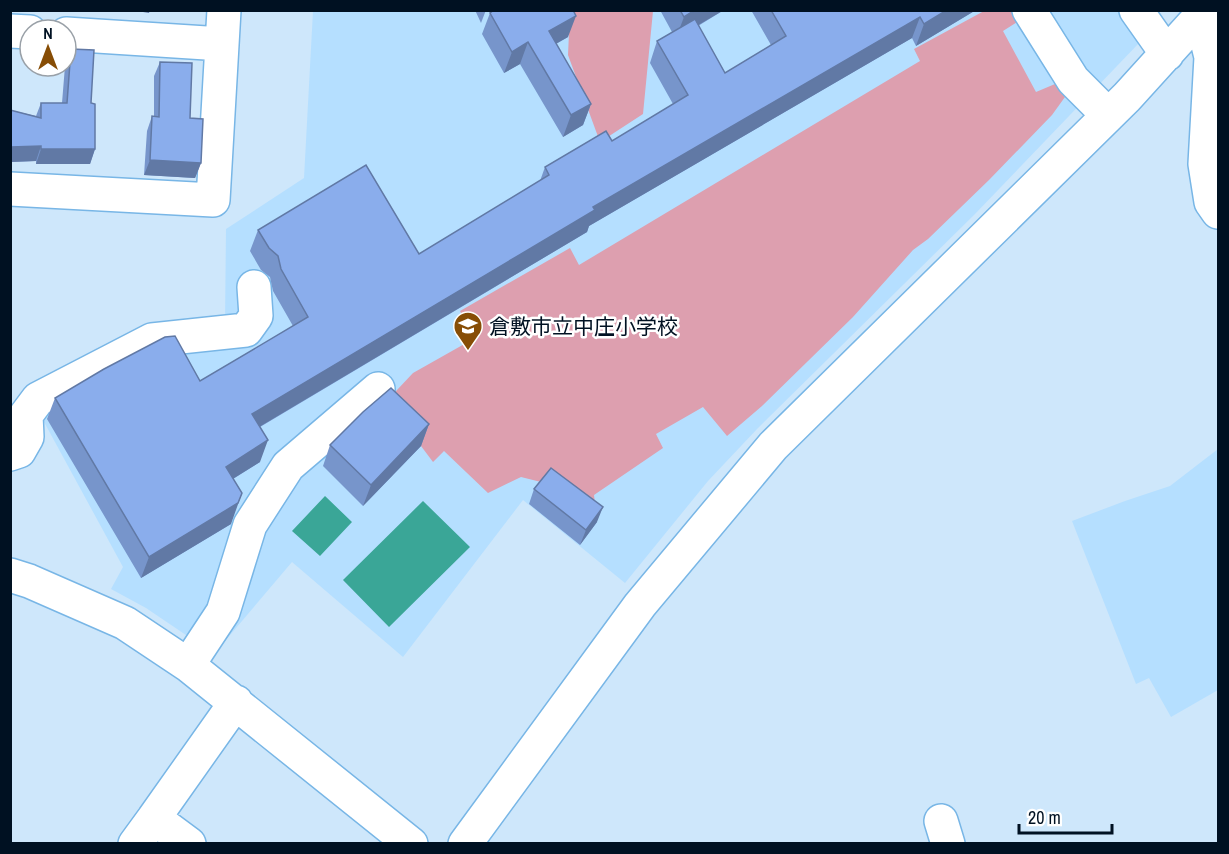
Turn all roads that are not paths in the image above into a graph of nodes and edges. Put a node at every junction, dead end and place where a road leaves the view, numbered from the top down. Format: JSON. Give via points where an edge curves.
{"nodes":[{"id":1,"x":224,"y":10,"type":"edge"},
{"id":2,"x":1029,"y":10,"type":"edge"},
{"id":3,"x":1136,"y":10,"type":"edge"},
{"id":4,"x":1204,"y":13,"type":"edge"},
{"id":5,"x":78,"y":35,"type":"edge"},
{"id":6,"x":222,"y":44,"type":"junction"},
{"id":7,"x":1167,"y":54,"type":"junction"},
{"id":8,"x":1108,"y":115,"type":"junction"},
{"id":9,"x":10,"y":189,"type":"edge"},
{"id":10,"x":1218,"y":212,"type":"edge"},
{"id":11,"x":254,"y":287,"type":"dead end"},
{"id":12,"x":378,"y":389,"type":"dead end"},
{"id":13,"x":10,"y":454,"type":"edge"},
{"id":14,"x":10,"y":575,"type":"edge"},
{"id":15,"x":188,"y":665,"type":"junction"},
{"id":16,"x":236,"y":702,"type":"junction"},
{"id":17,"x":145,"y":831,"type":"edge"},
{"id":18,"x":189,"y":843,"type":"edge"},
{"id":19,"x":411,"y":843,"type":"edge"},
{"id":20,"x":465,"y":843,"type":"edge"}],
"edges":[{"from":1,"to":6,"type":"street"},
{"from":2,"to":8,"type":"street","via":[[1073,80]]},
{"from":3,"to":7,"type":"street"},
{"from":4,"to":7,"type":"street"},
{"from":4,"to":10,"type":"street","via":[[1211,57],[1205,164],[1211,202]]},
{"from":5,"to":6,"type":"street"},
{"from":6,"to":9,"type":"street","via":[[213,200]]},
{"from":7,"to":8,"type":"street"},
{"from":8,"to":20,"type":"street","via":[[773,446],[640,605]]},
{"from":11,"to":13,"type":"street","via":[[256,316],[246,330],[152,340],[38,399],[26,415],[27,437],[19,451]]},
{"from":12,"to":15,"type":"street","via":[[288,466],[250,525],[223,612]]},
{"from":14,"to":15,"type":"street","via":[[124,623]]},
{"from":15,"to":16,"type":"street"},
{"from":16,"to":17,"type":"street"},
{"from":16,"to":19,"type":"street"},
{"from":17,"to":18,"type":"street"}]}
